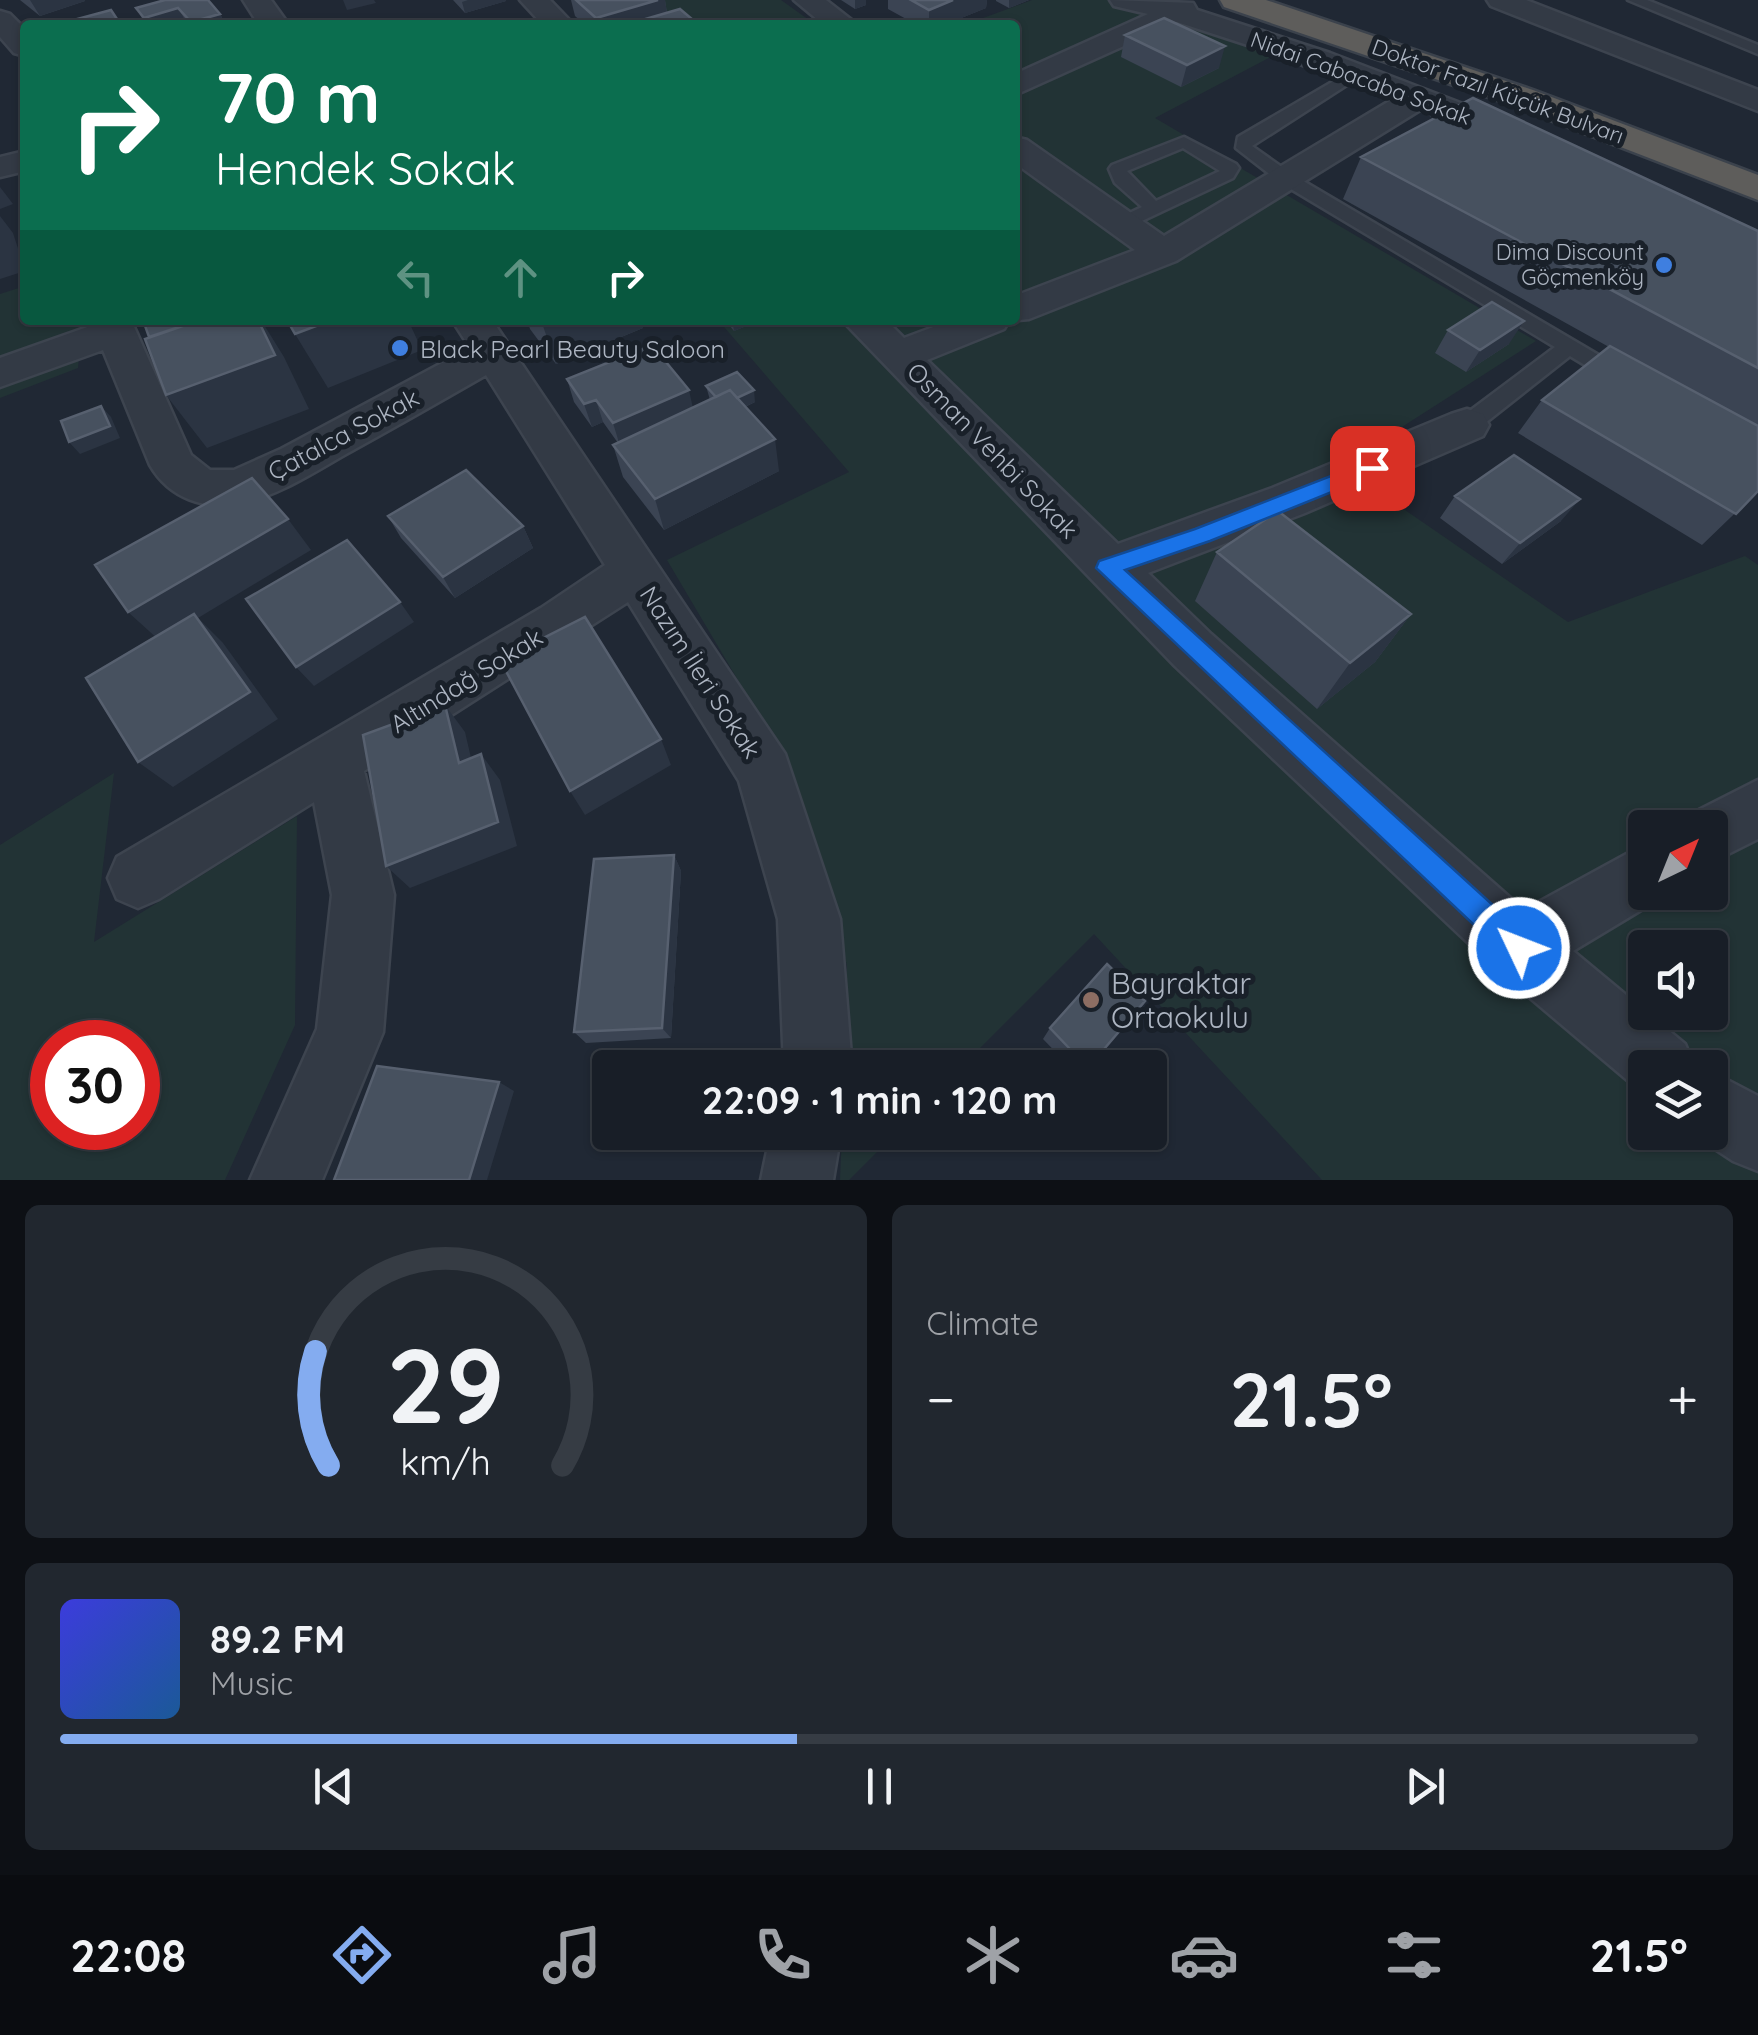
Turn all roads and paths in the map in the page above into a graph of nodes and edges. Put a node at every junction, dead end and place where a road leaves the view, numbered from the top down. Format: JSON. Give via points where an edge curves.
{"nodes":[{"id":1,"x":534,"y":0,"type":"edge"},
{"id":2,"x":808,"y":0,"type":"edge"},
{"id":3,"x":1124,"y":0,"type":"edge"},
{"id":4,"x":1235,"y":0,"type":"edge"},
{"id":5,"x":1313,"y":0,"type":"edge"},
{"id":6,"x":1501,"y":0,"type":"edge"},
{"id":7,"x":1634,"y":0,"type":"edge"},
{"id":8,"x":1190,"y":6,"type":"edge"},
{"id":9,"x":0,"y":20,"type":"edge"},
{"id":10,"x":554,"y":20,"type":"edge"},
{"id":11,"x":836,"y":20,"type":"edge"},
{"id":12,"x":20,"y":42,"type":"edge"},
{"id":13,"x":1758,"y":50,"type":"edge"},
{"id":14,"x":1358,"y":64,"type":"junction"},
{"id":15,"x":1020,"y":84,"type":"edge"},
{"id":16,"x":1417,"y":98,"type":"junction"},
{"id":17,"x":1758,"y":100,"type":"edge"},
{"id":18,"x":1534,"y":142,"type":"edge"},
{"id":19,"x":1020,"y":150,"type":"edge"},
{"id":20,"x":1758,"y":156,"type":"edge"},
{"id":21,"x":1287,"y":179,"type":"junction"},
{"id":22,"x":1758,"y":188,"type":"edge"},
{"id":23,"x":1139,"y":216,"type":"junction"},
{"id":24,"x":1163,"y":254,"type":"junction"},
{"id":25,"x":1020,"y":308,"type":"edge"},
{"id":26,"x":867,"y":325,"type":"edge"},
{"id":27,"x":977,"y":325,"type":"edge"},
{"id":28,"x":113,"y":326,"type":"edge"},
{"id":29,"x":482,"y":337,"type":"edge"},
{"id":30,"x":1567,"y":348,"type":"junction"},
{"id":31,"x":900,"y":355,"type":"junction"},
{"id":32,"x":0,"y":374,"type":"edge"},
{"id":33,"x":1636,"y":385,"type":"edge"},
{"id":34,"x":1467,"y":425,"type":"joint"},
{"id":35,"x":1107,"y":568,"type":"junction"},
{"id":36,"x":636,"y":570,"type":"junction"},
{"id":37,"x":334,"y":761,"type":"junction"},
{"id":38,"x":1758,"y":807,"type":"edge"},
{"id":39,"x":1728,"y":824,"type":"edge"},
{"id":40,"x":138,"y":878,"type":"dead end"},
{"id":41,"x":1628,"y":884,"type":"edge"},
{"id":42,"x":1519,"y":948,"type":"junction"},
{"id":43,"x":817,"y":1050,"type":"edge"},
{"id":44,"x":1640,"y":1050,"type":"edge"},
{"id":45,"x":1728,"y":1117,"type":"edge"},
{"id":46,"x":1758,"y":1136,"type":"edge"},
{"id":47,"x":803,"y":1150,"type":"edge"},
{"id":48,"x":286,"y":1180,"type":"edge"},
{"id":49,"x":797,"y":1180,"type":"edge"}],
"edges":[{"from":1,"to":10,"type":"street"},
{"from":2,"to":11,"type":"street"},
{"from":3,"to":8,"type":"street","name":"Nidai Cabacaba Sokak"},
{"from":4,"to":14,"type":"highway","name":"Doktor Fazıl Küçük Bulvarı"},
{"from":5,"to":20,"type":"highway","name":"Doktor Fazıl Küçük Bulvarı"},
{"from":6,"to":17,"type":"street"},
{"from":7,"to":13,"type":"lane"},
{"from":8,"to":14,"type":"street","name":"Nidai Cabacaba Sokak"},
{"from":8,"to":15,"type":"street"},
{"from":9,"to":12,"type":"street"},
{"from":14,"to":16,"type":"street","name":"Nidai Cabacaba Sokak"},
{"from":14,"to":21,"type":"lane","via":[[1244,141],[1250,155]]},
{"from":14,"to":22,"type":"highway","name":"Doktor Fazıl Küçük Bulvarı","via":[[1521,97]]},
{"from":16,"to":18,"type":"street","name":"Nidai Cabacaba Sokak"},
{"from":16,"to":21,"type":"street"},
{"from":19,"to":23,"type":"street"},
{"from":21,"to":24,"type":"street"},
{"from":21,"to":30,"type":"lane"},
{"from":23,"to":23,"type":"lane","via":[[1228,174],[1230,168],[1184,142],[1118,169]]},
{"from":23,"to":24,"type":"street"},
{"from":24,"to":25,"type":"street"},
{"from":26,"to":31,"type":"street","name":"Osman Vehbi Sokak"},
{"from":27,"to":31,"type":"street"},
{"from":28,"to":29,"type":"street","name":"Çatalca Sokak","via":[[173,465],[200,487],[239,488],[254,481]]},
{"from":28,"to":32,"type":"street"},
{"from":29,"to":36,"type":"street","name":"Nazım İleri Sokak"},
{"from":30,"to":33,"type":"lane"},
{"from":30,"to":34,"type":"lane"},
{"from":31,"to":35,"type":"street","name":"Osman Vehbi Sokak"},
{"from":34,"to":35,"type":"street"},
{"from":35,"to":42,"type":"street","name":"Osman Vehbi Sokak"},
{"from":36,"to":37,"type":"street","name":"Altındağ Sokak"},
{"from":36,"to":43,"type":"street","name":"Nazım İleri Sokak","via":[[765,772],[809,919]]},
{"from":37,"to":40,"type":"street","name":"Altındağ Sokak"},
{"from":37,"to":48,"type":"street","via":[[363,895],[350,1032]]},
{"from":38,"to":39,"type":"street"},
{"from":41,"to":42,"type":"street"},
{"from":42,"to":44,"type":"street","name":"Osman Vehbi Sokak"},
{"from":45,"to":46,"type":"street"},
{"from":47,"to":49,"type":"street"}]}
